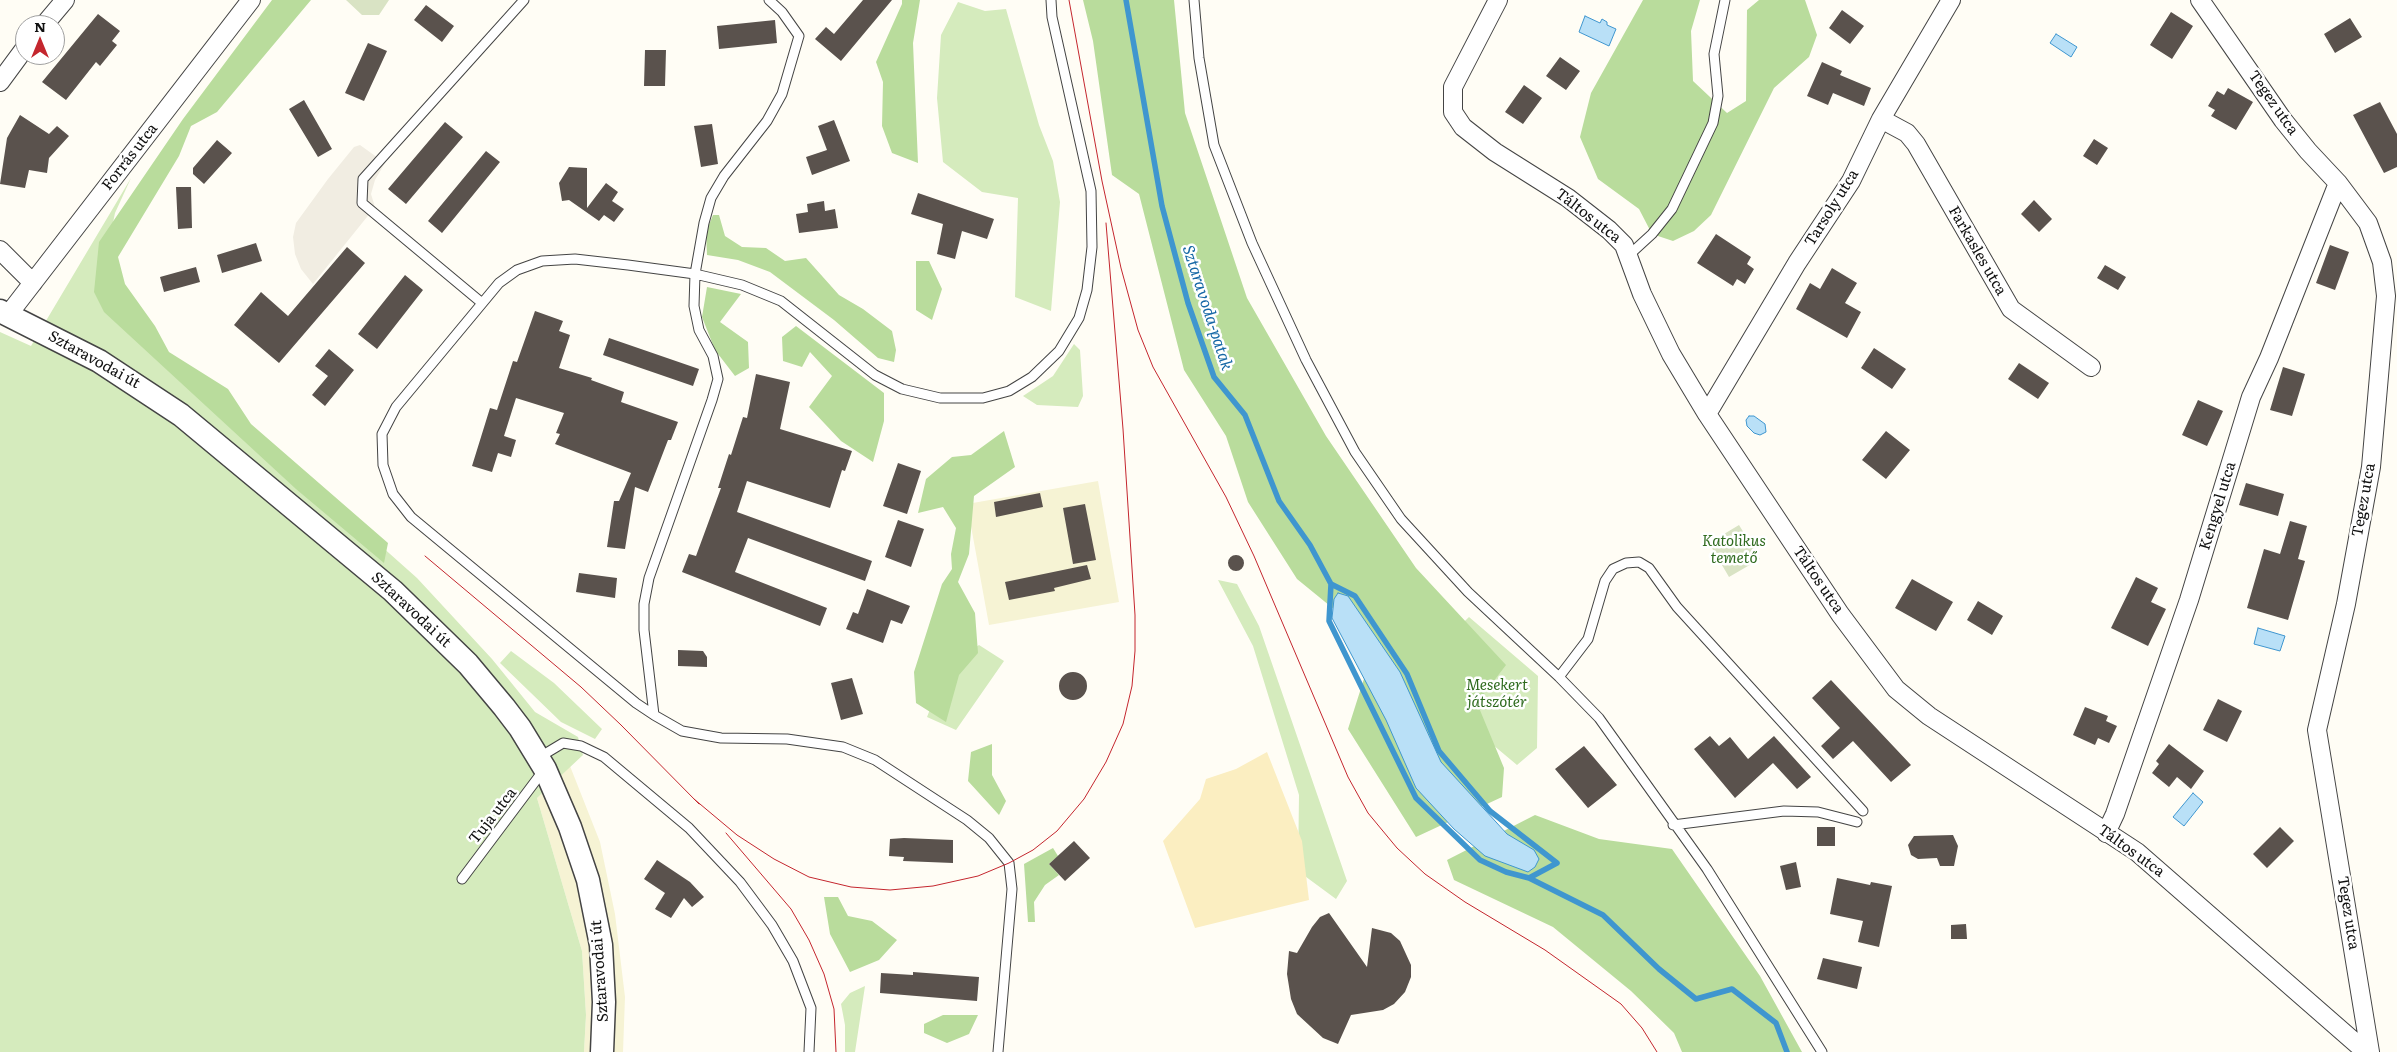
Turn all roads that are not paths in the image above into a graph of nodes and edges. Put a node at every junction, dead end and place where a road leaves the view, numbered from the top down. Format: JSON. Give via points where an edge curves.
{"nodes":[{"id":1,"x":65,"y":0,"type":"edge"},
{"id":2,"x":251,"y":0,"type":"edge"},
{"id":3,"x":524,"y":0,"type":"edge"},
{"id":4,"x":769,"y":0,"type":"edge"},
{"id":5,"x":1051,"y":0,"type":"edge"},
{"id":6,"x":1194,"y":0,"type":"edge"},
{"id":7,"x":1498,"y":0,"type":"edge"},
{"id":8,"x":1726,"y":0,"type":"edge"},
{"id":9,"x":1951,"y":0,"type":"edge"},
{"id":10,"x":2200,"y":0,"type":"edge"},
{"id":11,"x":52,"y":15,"type":"edge"},
{"id":12,"x":15,"y":60,"type":"edge"},
{"id":13,"x":0,"y":82,"type":"edge"},
{"id":14,"x":1882,"y":119,"type":"junction"},
{"id":15,"x":2338,"y":183,"type":"junction"},
{"id":16,"x":0,"y":250,"type":"edge"},
{"id":17,"x":1628,"y":256,"type":"junction"},
{"id":18,"x":695,"y":274,"type":"junction"},
{"id":19,"x":33,"y":283,"type":"junction"},
{"id":20,"x":482,"y":303,"type":"junction"},
{"id":21,"x":4,"y":313,"type":"edge"},
{"id":22,"x":2091,"y":367,"type":"dead end"},
{"id":23,"x":1707,"y":414,"type":"junction"},
{"id":24,"x":1558,"y":677,"type":"junction"},
{"id":25,"x":654,"y":715,"type":"junction"},
{"id":26,"x":541,"y":764,"type":"junction"},
{"id":27,"x":1863,"y":811,"type":"dead end"},
{"id":28,"x":1857,"y":822,"type":"dead end"},
{"id":29,"x":1673,"y":825,"type":"junction"},
{"id":30,"x":2106,"y":833,"type":"junction"},
{"id":31,"x":462,"y":878,"type":"dead end"},
{"id":32,"x":602,"y":1052,"type":"edge"},
{"id":33,"x":809,"y":1052,"type":"edge"},
{"id":34,"x":998,"y":1052,"type":"edge"},
{"id":35,"x":1822,"y":1052,"type":"edge"},
{"id":36,"x":2368,"y":1052,"type":"edge"}],
"edges":[{"from":1,"to":11,"type":"street"},
{"from":2,"to":19,"type":"street","name":"Forrás utca"},
{"from":3,"to":20,"type":"lane","via":[[363,179],[362,203]]},
{"from":4,"to":18,"type":"lane","via":[[799,36],[792,64],[782,94],[767,121],[711,198]]},
{"from":5,"to":18,"type":"lane","via":[[1052,17],[1091,191],[1092,247],[1087,290],[1079,318],[1059,351],[1032,378],[1009,391],[983,398],[940,398],[902,389],[876,375],[781,301],[742,285]]},
{"from":6,"to":24,"type":"lane","via":[[1199,58],[1214,144],[1252,243],[1306,360],[1355,452],[1401,519],[1468,592]]},
{"from":7,"to":17,"type":"street","name":"Táltos utca","via":[[1453,87],[1453,112],[1463,127],[1495,152],[1568,198],[1609,230],[1624,245]]},
{"from":8,"to":17,"type":"lane","via":[[1714,54],[1718,96],[1713,123],[1672,209]]},
{"from":9,"to":14,"type":"street","name":"Tarsoly utca"},
{"from":10,"to":15,"type":"street","name":"Tegez utca","via":[[2283,120]]},
{"from":12,"to":13,"type":"street"},
{"from":14,"to":22,"type":"street","name":"Farkasles utca","via":[[1907,133],[1916,144],[2010,309]]},
{"from":14,"to":23,"type":"street","name":"Tarsoly utca","via":[[1851,180]]},
{"from":15,"to":30,"type":"street","name":"Kengyel utca","via":[[2251,397],[2189,600]]},
{"from":15,"to":36,"type":"street","name":"Tegez utca","via":[[2368,223],[2382,262],[2386,296],[2371,467],[2346,604],[2318,730]]},
{"from":16,"to":19,"type":"street"},
{"from":17,"to":23,"type":"street","name":"Táltos utca","via":[[1671,354]]},
{"from":18,"to":20,"type":"lane","via":[[575,259],[542,261],[517,270]]},
{"from":18,"to":25,"type":"lane","via":[[694,306],[699,330],[713,356],[718,379],[649,578],[644,604]]},
{"from":19,"to":21,"type":"street","name":"Forrás utca"},
{"from":20,"to":25,"type":"lane","via":[[396,407],[382,434],[383,465],[393,494],[411,517]]},
{"from":21,"to":26,"type":"street","name":"Sztaravodai út","via":[[118,372],[181,415],[259,478],[393,591],[443,638],[504,707]]},
{"from":23,"to":30,"type":"street","name":"Táltos utca","via":[[1840,614],[1896,689],[1929,716]]},
{"from":24,"to":27,"type":"lane","via":[[1588,639],[1602,589],[1613,568],[1639,562],[1649,568],[1683,614]]},
{"from":24,"to":29,"type":"lane","via":[[1599,718]]},
{"from":25,"to":34,"type":"lane","via":[[682,731],[721,738],[787,739],[842,747],[875,760],[989,838],[1009,864],[1012,889]]},
{"from":26,"to":31,"type":"lane","name":"Tuja utca"},
{"from":26,"to":32,"type":"street","name":"Sztaravodai út","via":[[570,827],[596,912],[604,1002]]},
{"from":26,"to":33,"type":"lane","via":[[562,743],[580,746],[604,758],[689,828],[740,882],[772,925],[793,962],[811,1008]]},
{"from":28,"to":29,"type":"lane","via":[[1818,812],[1784,811]]},
{"from":29,"to":35,"type":"lane","via":[[1707,869]]},
{"from":30,"to":36,"type":"street","name":"Táltos utca","via":[[2138,852]]}]}
